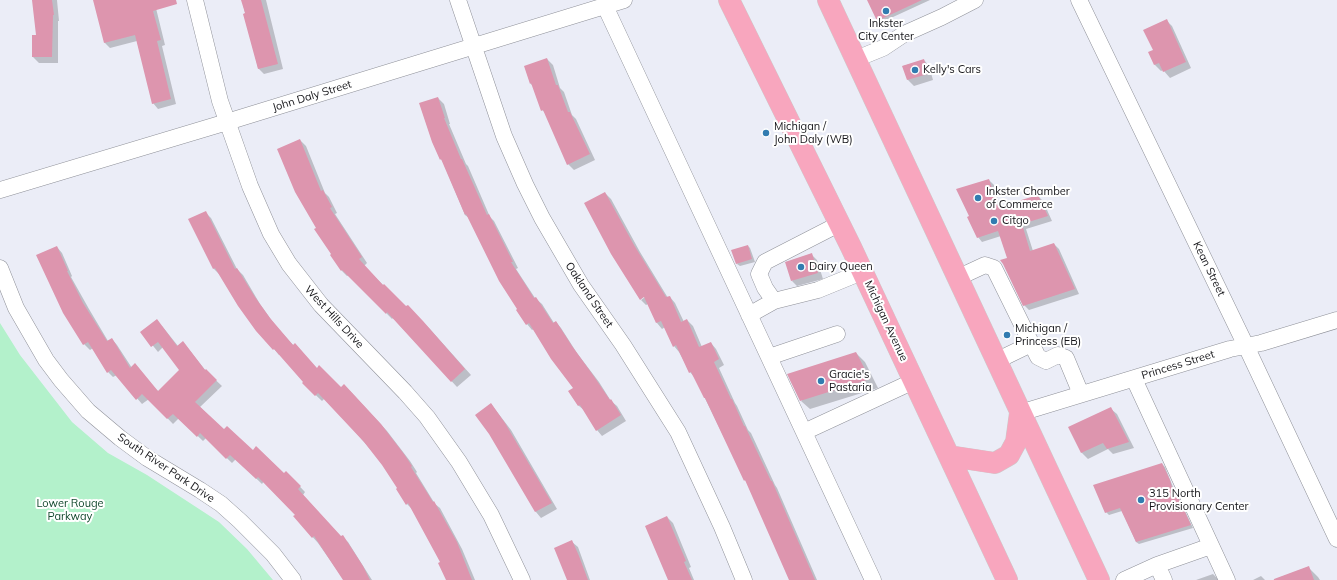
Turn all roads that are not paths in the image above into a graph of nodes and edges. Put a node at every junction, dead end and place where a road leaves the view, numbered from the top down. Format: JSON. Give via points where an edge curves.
{"nodes":[{"id":1,"x":195,"y":0,"type":"edge"},
{"id":2,"x":458,"y":0,"type":"edge"},
{"id":3,"x":624,"y":0,"type":"edge"},
{"id":4,"x":729,"y":0,"type":"edge"},
{"id":5,"x":828,"y":0,"type":"edge"},
{"id":6,"x":975,"y":0,"type":"edge"},
{"id":7,"x":1079,"y":0,"type":"edge"},
{"id":8,"x":602,"y":4,"type":"edge"},
{"id":9,"x":956,"y":4,"type":"edge"},
{"id":10,"x":474,"y":47,"type":"junction"},
{"id":11,"x":856,"y":59,"type":"junction"},
{"id":12,"x":227,"y":122,"type":"junction"},
{"id":13,"x":0,"y":190,"type":"edge"},
{"id":14,"x":839,"y":224,"type":"junction"},
{"id":15,"x":0,"y":268,"type":"edge"},
{"id":16,"x":862,"y":272,"type":"junction"},
{"id":17,"x":957,"y":278,"type":"junction"},
{"id":18,"x":774,"y":301,"type":"junction"},
{"id":19,"x":749,"y":316,"type":"junction"},
{"id":20,"x":1337,"y":320,"type":"edge"},
{"id":21,"x":837,"y":334,"type":"dead end"},
{"id":22,"x":1031,"y":344,"type":"junction"},
{"id":23,"x":1246,"y":346,"type":"junction"},
{"id":24,"x":769,"y":357,"type":"junction"},
{"id":25,"x":996,"y":361,"type":"junction"},
{"id":26,"x":1134,"y":378,"type":"junction"},
{"id":27,"x":914,"y":381,"type":"junction"},
{"id":28,"x":1081,"y":394,"type":"junction"},
{"id":29,"x":1020,"y":413,"type":"junction"},
{"id":30,"x":804,"y":432,"type":"junction"},
{"id":31,"x":949,"y":456,"type":"junction"},
{"id":32,"x":1337,"y":539,"type":"edge"},
{"id":33,"x":1211,"y":546,"type":"junction"},
{"id":34,"x":1157,"y":565,"type":"junction"},
{"id":35,"x":293,"y":580,"type":"edge"},
{"id":36,"x":522,"y":580,"type":"edge"},
{"id":37,"x":744,"y":580,"type":"edge"},
{"id":38,"x":873,"y":580,"type":"edge"},
{"id":39,"x":1007,"y":580,"type":"edge"},
{"id":40,"x":1098,"y":580,"type":"edge"},
{"id":41,"x":1124,"y":580,"type":"edge"},
{"id":42,"x":1164,"y":580,"type":"edge"},
{"id":43,"x":1227,"y":580,"type":"edge"}],
"edges":[{"from":1,"to":12,"type":"street","name":"West Hills Drive"},
{"from":2,"to":10,"type":"street","name":"Oakland Street"},
{"from":3,"to":8,"type":"street","name":"John Daly Street"},
{"from":4,"to":14,"type":"main road","name":"Michigan Avenue"},
{"from":5,"to":11,"type":"main road"},
{"from":6,"to":9,"type":"street"},
{"from":7,"to":23,"type":"street","name":"Kean Street"},
{"from":8,"to":10,"type":"street","name":"John Daly Street"},
{"from":8,"to":19,"type":"street"},
{"from":9,"to":11,"type":"street","via":[[883,48]]},
{"from":10,"to":12,"type":"street","name":"John Daly Street"},
{"from":10,"to":37,"type":"street","name":"Oakland Street","via":[[504,136],[542,218],[581,285],[623,345],[678,432]]},
{"from":11,"to":17,"type":"main road"},
{"from":12,"to":13,"type":"street","name":"John Daly Street"},
{"from":12,"to":36,"type":"street","name":"West Hills Drive","via":[[260,210],[289,264],[321,306],[427,417],[455,456],[491,515]]},
{"from":14,"to":16,"type":"main road","name":"Michigan Avenue"},
{"from":14,"to":18,"type":"street","via":[[765,262],[759,274],[764,288]]},
{"from":15,"to":35,"type":"street","name":"South River Park Drive","via":[[16,308],[46,360],[88,411],[146,458],[221,504],[273,554]]},
{"from":16,"to":18,"type":"street","via":[[818,290]]},
{"from":16,"to":27,"type":"main road","name":"Michigan Avenue"},
{"from":17,"to":22,"type":"street","via":[[985,266],[994,268]]},
{"from":17,"to":25,"type":"main road"},
{"from":18,"to":19,"type":"street"},
{"from":19,"to":24,"type":"street"},
{"from":20,"to":23,"type":"street","name":"Princess Street"},
{"from":21,"to":24,"type":"street"},
{"from":22,"to":25,"type":"street"},
{"from":22,"to":28,"type":"street","via":[[1038,357],[1046,361],[1058,355],[1066,358]]},
{"from":23,"to":26,"type":"street","name":"Princess Street"},
{"from":23,"to":32,"type":"street","name":"Kean Street"},
{"from":24,"to":30,"type":"street"},
{"from":25,"to":29,"type":"main road"},
{"from":26,"to":28,"type":"street","name":"Princess Street"},
{"from":26,"to":33,"type":"street"},
{"from":27,"to":30,"type":"street"},
{"from":27,"to":31,"type":"main road","name":"Michigan Avenue"},
{"from":28,"to":29,"type":"street","name":"Princess Street"},
{"from":29,"to":31,"type":"main road","via":[[1016,442],[1009,454],[995,463]]},
{"from":29,"to":40,"type":"main road"},
{"from":30,"to":38,"type":"street"},
{"from":31,"to":39,"type":"main road","name":"Michigan Avenue"},
{"from":33,"to":34,"type":"street"},
{"from":33,"to":43,"type":"street"},
{"from":34,"to":41,"type":"street"},
{"from":34,"to":42,"type":"street"}]}
